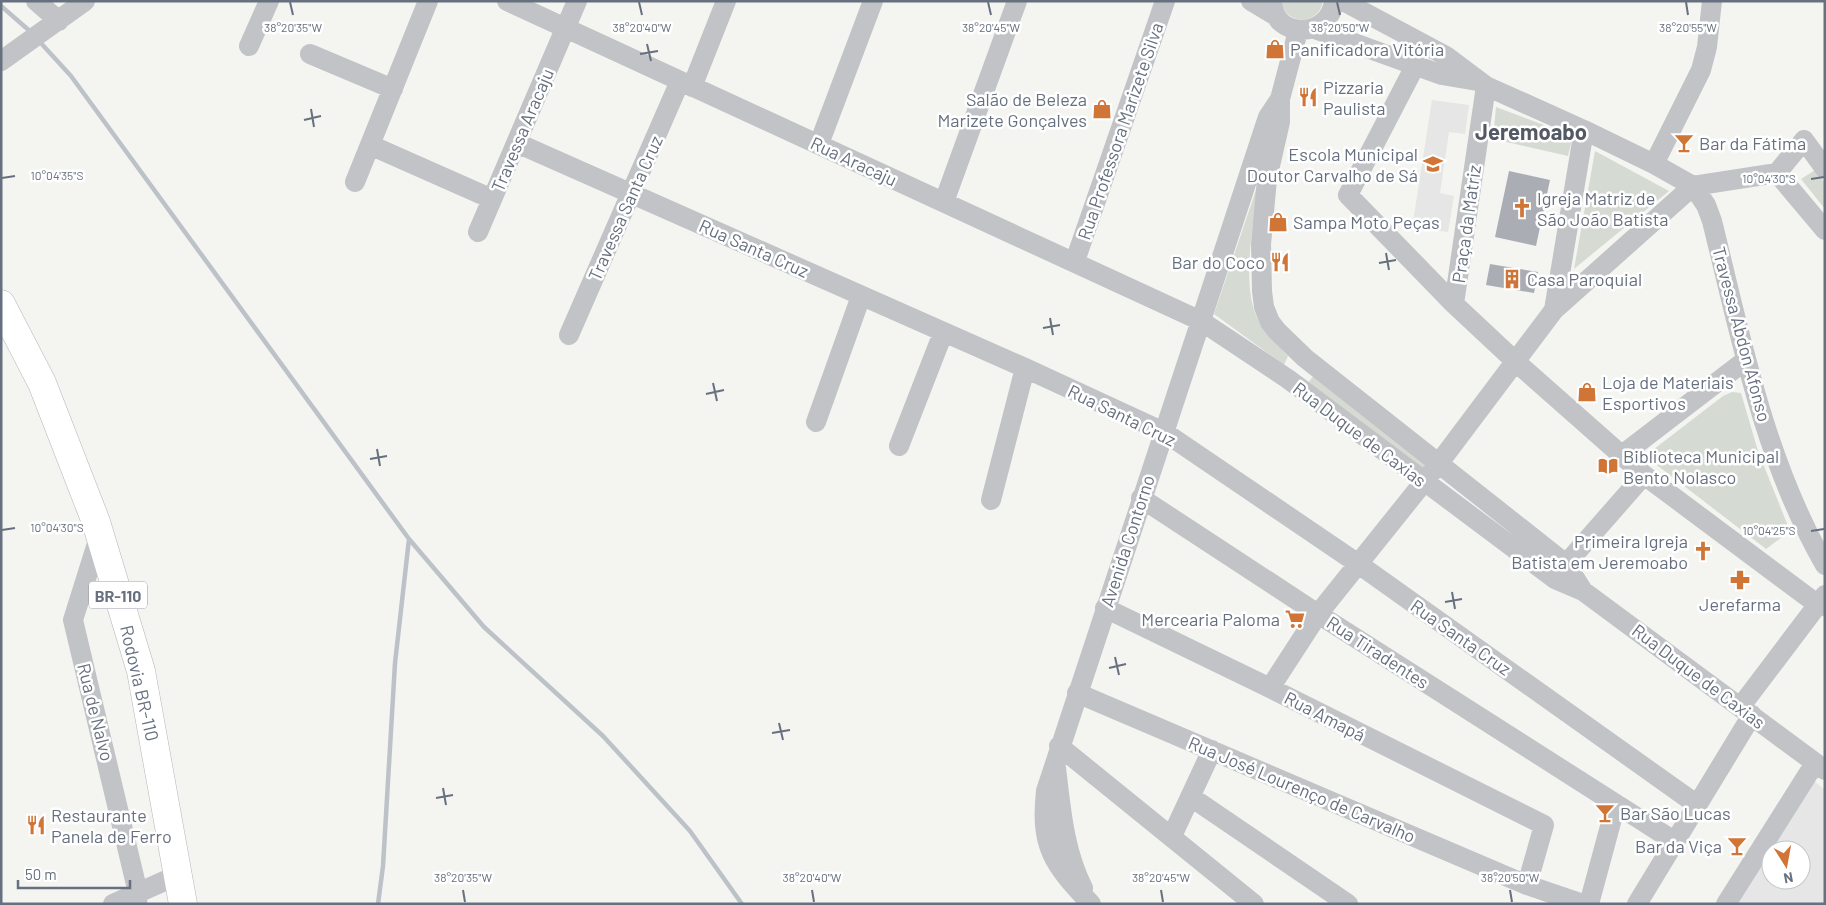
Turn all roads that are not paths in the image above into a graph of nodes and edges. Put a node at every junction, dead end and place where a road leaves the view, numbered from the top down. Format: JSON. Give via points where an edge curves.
{"nodes":[{"id":1,"x":36,"y":1,"type":"edge"},
{"id":2,"x":85,"y":1,"type":"edge"},
{"id":3,"x":269,"y":1,"type":"edge"},
{"id":4,"x":428,"y":1,"type":"edge"},
{"id":5,"x":507,"y":1,"type":"edge"},
{"id":6,"x":577,"y":1,"type":"edge"},
{"id":7,"x":726,"y":1,"type":"edge"},
{"id":8,"x":873,"y":1,"type":"edge"},
{"id":9,"x":1017,"y":1,"type":"edge"},
{"id":10,"x":1165,"y":1,"type":"edge"},
{"id":11,"x":1251,"y":1,"type":"edge"},
{"id":12,"x":1334,"y":1,"type":"edge"},
{"id":13,"x":1343,"y":1,"type":"edge"},
{"id":14,"x":1712,"y":1,"type":"edge"},
{"id":15,"x":1274,"y":8,"type":"edge"},
{"id":16,"x":1372,"y":8,"type":"edge"},
{"id":17,"x":59,"y":21,"type":"junction"},
{"id":18,"x":566,"y":28,"type":"junction"},
{"id":19,"x":1306,"y":30,"type":"junction"},
{"id":20,"x":249,"y":46,"type":"dead end"},
{"id":21,"x":310,"y":54,"type":"dead end"},
{"id":22,"x":1,"y":61,"type":"edge"},
{"id":23,"x":1415,"y":66,"type":"junction"},
{"id":24,"x":686,"y":84,"type":"junction"},
{"id":25,"x":1483,"y":84,"type":"junction"},
{"id":26,"x":393,"y":88,"type":"junction"},
{"id":27,"x":1280,"y":99,"type":"junction"},
{"id":28,"x":1584,"y":130,"type":"junction"},
{"id":29,"x":517,"y":143,"type":"junction"},
{"id":30,"x":819,"y":144,"type":"junction"},
{"id":31,"x":370,"y":145,"type":"junction"},
{"id":32,"x":1654,"y":164,"type":"junction"},
{"id":33,"x":1825,"y":169,"type":"edge"},
{"id":34,"x":1777,"y":174,"type":"junction"},
{"id":35,"x":355,"y":182,"type":"dead end"},
{"id":36,"x":1693,"y":186,"type":"junction"},
{"id":37,"x":632,"y":193,"type":"junction"},
{"id":38,"x":492,"y":199,"type":"junction"},
{"id":39,"x":944,"y":202,"type":"junction"},
{"id":40,"x":1825,"y":230,"type":"edge"},
{"id":41,"x":478,"y":232,"type":"dead end"},
{"id":42,"x":1075,"y":261,"type":"junction"},
{"id":43,"x":861,"y":296,"type":"junction"},
{"id":44,"x":1,"y":304,"type":"edge"},
{"id":45,"x":1454,"y":304,"type":"junction"},
{"id":46,"x":1554,"y":310,"type":"junction"},
{"id":47,"x":1201,"y":321,"type":"junction"},
{"id":48,"x":944,"y":333,"type":"junction"},
{"id":49,"x":569,"y":335,"type":"dead end"},
{"id":50,"x":1305,"y":358,"type":"junction"},
{"id":51,"x":1746,"y":360,"type":"junction"},
{"id":52,"x":1516,"y":362,"type":"junction"},
{"id":53,"x":1025,"y":368,"type":"junction"},
{"id":54,"x":1288,"y":379,"type":"junction"},
{"id":55,"x":816,"y":422,"type":"dead end"},
{"id":56,"x":1164,"y":432,"type":"junction"},
{"id":57,"x":899,"y":446,"type":"dead end"},
{"id":58,"x":1622,"y":455,"type":"junction"},
{"id":59,"x":1439,"y":463,"type":"junction"},
{"id":60,"x":1644,"y":475,"type":"junction"},
{"id":61,"x":1424,"y":482,"type":"junction"},
{"id":62,"x":1141,"y":498,"type":"junction"},
{"id":63,"x":991,"y":500,"type":"dead end"},
{"id":64,"x":100,"y":534,"type":"junction"},
{"id":65,"x":1357,"y":563,"type":"junction"},
{"id":66,"x":1566,"y":564,"type":"junction"},
{"id":67,"x":1825,"y":565,"type":"edge"},
{"id":68,"x":1583,"y":591,"type":"junction"},
{"id":69,"x":1822,"y":602,"type":"edge"},
{"id":70,"x":1105,"y":608,"type":"junction"},
{"id":71,"x":1318,"y":614,"type":"junction"},
{"id":72,"x":1270,"y":688,"type":"junction"},
{"id":73,"x":1077,"y":693,"type":"junction"},
{"id":74,"x":1746,"y":710,"type":"junction"},
{"id":75,"x":1212,"y":750,"type":"junction"},
{"id":76,"x":1057,"y":754,"type":"junction"},
{"id":77,"x":1820,"y":767,"type":"edge"},
{"id":78,"x":1190,"y":797,"type":"junction"},
{"id":79,"x":1616,"y":804,"type":"junction"},
{"id":80,"x":1696,"y":804,"type":"junction"},
{"id":81,"x":1172,"y":836,"type":"junction"},
{"id":82,"x":1674,"y":841,"type":"junction"},
{"id":83,"x":178,"y":875,"type":"junction"},
{"id":84,"x":1527,"y":885,"type":"junction"},
{"id":85,"x":138,"y":898,"type":"edge"},
{"id":86,"x":113,"y":904,"type":"edge"},
{"id":87,"x":183,"y":904,"type":"edge"},
{"id":88,"x":1091,"y":904,"type":"edge"},
{"id":89,"x":1254,"y":904,"type":"edge"},
{"id":90,"x":1348,"y":904,"type":"edge"},
{"id":91,"x":1583,"y":904,"type":"edge"},
{"id":92,"x":1589,"y":904,"type":"edge"},
{"id":93,"x":1636,"y":904,"type":"edge"},
{"id":94,"x":1726,"y":904,"type":"edge"}],
"edges":[{"from":1,"to":17,"type":"street"},
{"from":2,"to":17,"type":"street"},
{"from":3,"to":20,"type":"street"},
{"from":4,"to":26,"type":"street"},
{"from":5,"to":18,"type":"street","name":"Rua Aracaju"},
{"from":6,"to":18,"type":"street","name":"Travessa Aracaju"},
{"from":7,"to":24,"type":"street","name":"Travessa Santa Cruz"},
{"from":8,"to":30,"type":"street"},
{"from":9,"to":39,"type":"street"},
{"from":10,"to":42,"type":"street","name":"Rua Professora Marizete Silva"},
{"from":11,"to":15,"type":"street"},
{"from":12,"to":19,"type":"street","via":[[1331,14],[1324,23]]},
{"from":13,"to":16,"type":"street"},
{"from":14,"to":32,"type":"street","via":[[1701,70]]},
{"from":15,"to":19,"type":"street","via":[[1282,24]]},
{"from":16,"to":25,"type":"street"},
{"from":17,"to":22,"type":"street"},
{"from":18,"to":24,"type":"street","name":"Rua Aracaju"},
{"from":18,"to":29,"type":"street","name":"Travessa Aracaju"},
{"from":19,"to":23,"type":"street"},
{"from":19,"to":27,"type":"street"},
{"from":21,"to":26,"type":"street"},
{"from":23,"to":25,"type":"street"},
{"from":23,"to":45,"type":"street","name":"Praça da Matriz","via":[[1348,195]]},
{"from":24,"to":30,"type":"street","name":"Rua Aracaju"},
{"from":24,"to":37,"type":"street","name":"Travessa Santa Cruz"},
{"from":25,"to":28,"type":"street"},
{"from":25,"to":45,"type":"street","name":"Praça da Matriz"},
{"from":26,"to":31,"type":"street"},
{"from":27,"to":47,"type":"street","name":"Avenida Contorno","via":[[1268,116]]},
{"from":27,"to":50,"type":"street","via":[[1280,122],[1263,213],[1262,291],[1270,322]]},
{"from":28,"to":32,"type":"street"},
{"from":28,"to":46,"type":"street"},
{"from":29,"to":37,"type":"street","name":"Rua Santa Cruz"},
{"from":29,"to":38,"type":"street","name":"Travessa Aracaju"},
{"from":30,"to":39,"type":"street","name":"Rua Aracaju"},
{"from":31,"to":35,"type":"street"},
{"from":31,"to":38,"type":"street"},
{"from":32,"to":36,"type":"street"},
{"from":33,"to":34,"type":"street","via":[[1804,140]]},
{"from":34,"to":36,"type":"street"},
{"from":34,"to":40,"type":"street"},
{"from":36,"to":46,"type":"street"},
{"from":36,"to":51,"type":"street","name":"Travessa Abdon Afonso","via":[[1712,221]]},
{"from":37,"to":43,"type":"street","name":"Rua Santa Cruz"},
{"from":37,"to":49,"type":"street","name":"Travessa Santa Cruz"},
{"from":38,"to":41,"type":"street","name":"Travessa Aracaju"},
{"from":39,"to":42,"type":"street","name":"Rua Aracaju"},
{"from":42,"to":47,"type":"street","name":"Rua Aracaju"},
{"from":43,"to":48,"type":"street","name":"Rua Santa Cruz"},
{"from":43,"to":55,"type":"street"},
{"from":44,"to":64,"type":"highway","name":"Rodovia BR-110","number":"BR-110","via":[[42,383]]},
{"from":45,"to":52,"type":"street","name":"Praça da Matriz"},
{"from":46,"to":52,"type":"street"},
{"from":47,"to":54,"type":"street","name":"Rua Aracaju"},
{"from":47,"to":56,"type":"street","name":"Avenida Contorno"},
{"from":48,"to":53,"type":"street","name":"Rua Santa Cruz"},
{"from":48,"to":57,"type":"street"},
{"from":50,"to":54,"type":"street","name":"Rua Duque de Caxias"},
{"from":50,"to":59,"type":"street","name":"Rua Duque de Caxias"},
{"from":51,"to":58,"type":"street"},
{"from":51,"to":67,"type":"street","name":"Travessa Abdon Afonso","via":[[1776,461],[1804,528]]},
{"from":52,"to":58,"type":"street","name":"Praça da Matriz"},
{"from":52,"to":59,"type":"street"},
{"from":53,"to":56,"type":"street","name":"Rua Santa Cruz"},
{"from":53,"to":63,"type":"street"},
{"from":54,"to":61,"type":"street","name":"Rua Duque de Caxias"},
{"from":56,"to":62,"type":"street","name":"Avenida Contorno"},
{"from":56,"to":65,"type":"street","name":"Rua Santa Cruz"},
{"from":58,"to":60,"type":"street","name":"Praça da Matriz"},
{"from":59,"to":61,"type":"street"},
{"from":59,"to":66,"type":"street","name":"Rua Duque de Caxias"},
{"from":60,"to":66,"type":"street"},
{"from":60,"to":69,"type":"street","name":"Praça da Matriz"},
{"from":61,"to":65,"type":"street"},
{"from":61,"to":68,"type":"street","name":"Rua Duque de Caxias","via":[[1554,579]]},
{"from":62,"to":70,"type":"street","name":"Avenida Contorno"},
{"from":62,"to":71,"type":"street","name":"Rua Tiradentes"},
{"from":64,"to":83,"type":"highway","name":"Rodovia BR-110","number":"BR-110","via":[[141,671]]},
{"from":64,"to":85,"type":"street","name":"Rua de Nalvo","via":[[73,620]]},
{"from":65,"to":71,"type":"street"},
{"from":65,"to":80,"type":"street","name":"Rua Santa Cruz"},
{"from":66,"to":68,"type":"street","name":"Rua Duque de Caxias"},
{"from":68,"to":74,"type":"street","name":"Rua Duque de Caxias"},
{"from":69,"to":74,"type":"street"},
{"from":70,"to":72,"type":"street","name":"Rua Amapá"},
{"from":70,"to":73,"type":"street","name":"Avenida Contorno"},
{"from":71,"to":72,"type":"street"},
{"from":71,"to":79,"type":"street","name":"Rua Tiradentes"},
{"from":72,"to":84,"type":"street","name":"Rua Amapá","via":[[1544,825]]},
{"from":73,"to":75,"type":"street","name":"Rua José Lourenço de Carvalho"},
{"from":73,"to":76,"type":"street","name":"Avenida Contorno"},
{"from":74,"to":77,"type":"street","name":"Rua Duque de Caxias"},
{"from":74,"to":80,"type":"street"},
{"from":75,"to":78,"type":"street"},
{"from":75,"to":84,"type":"street","name":"Rua José Lourenço de Carvalho"},
{"from":76,"to":81,"type":"street"},
{"from":76,"to":88,"type":"street","name":"Avenida Contorno","via":[[1043,813],[1046,840],[1064,876]]},
{"from":77,"to":94,"type":"street"},
{"from":78,"to":81,"type":"street"},
{"from":78,"to":90,"type":"street"},
{"from":79,"to":82,"type":"street","name":"Rua Tiradentes"},
{"from":79,"to":92,"type":"street"},
{"from":80,"to":82,"type":"street"},
{"from":81,"to":89,"type":"street"},
{"from":82,"to":93,"type":"street"},
{"from":83,"to":85,"type":"street"},
{"from":83,"to":87,"type":"highway","name":"Rodovia BR-110","number":"BR-110"},
{"from":84,"to":91,"type":"street","name":"Rua José Lourenço de Carvalho"},
{"from":85,"to":86,"type":"street"}]}
